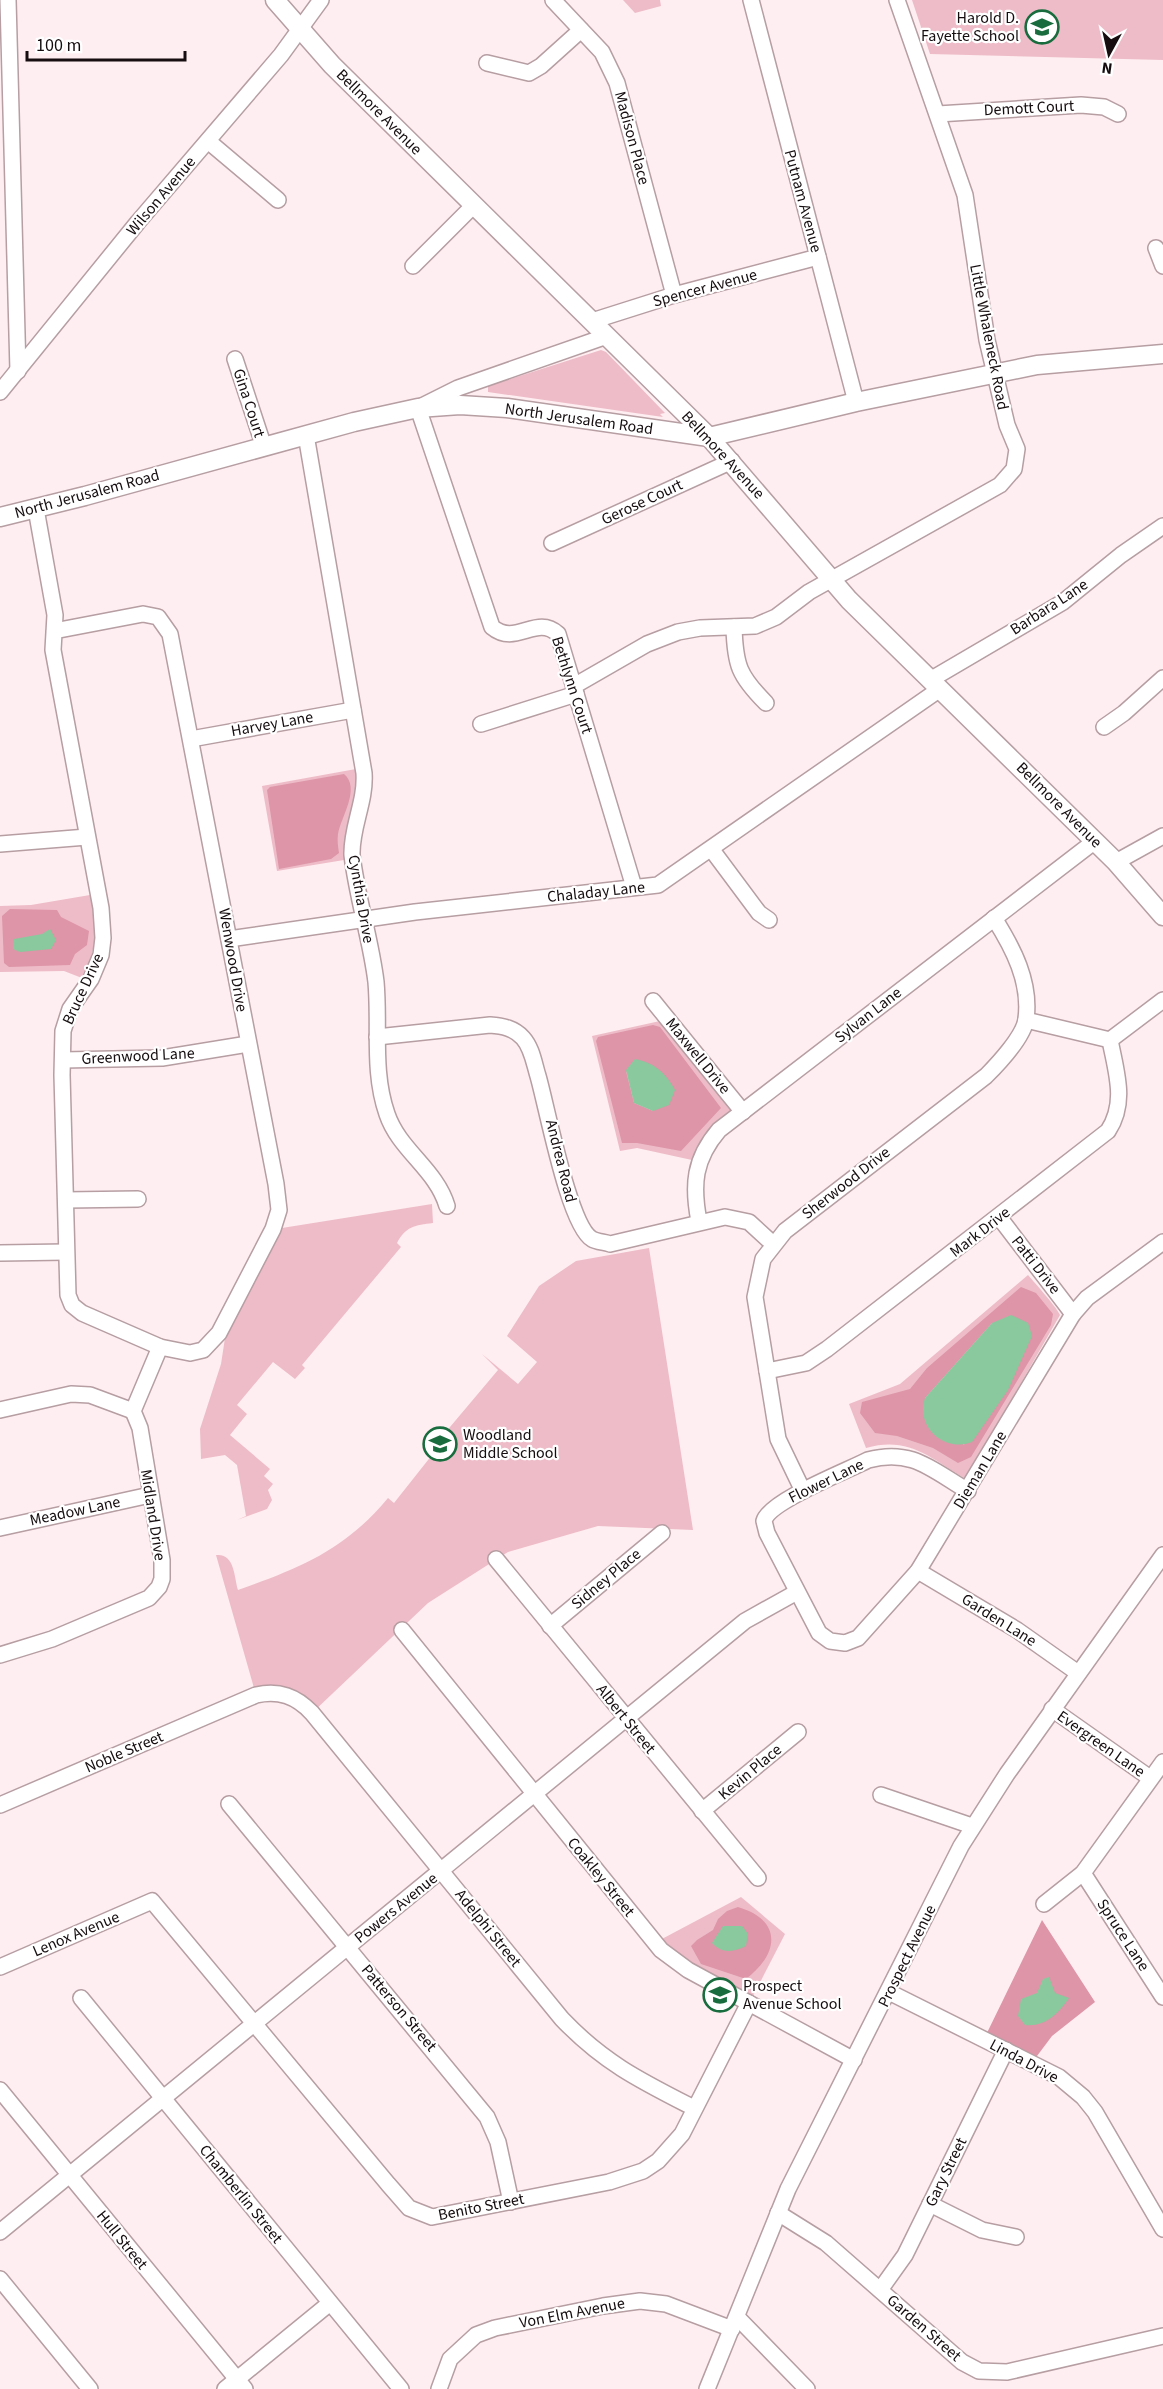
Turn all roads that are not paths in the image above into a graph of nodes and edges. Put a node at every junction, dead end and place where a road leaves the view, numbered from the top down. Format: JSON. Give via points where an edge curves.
{"nodes":[{"id":1,"x":8,"y":0,"type":"edge"},
{"id":2,"x":275,"y":0,"type":"edge"},
{"id":3,"x":321,"y":0,"type":"edge"},
{"id":4,"x":553,"y":0,"type":"edge"},
{"id":5,"x":751,"y":0,"type":"edge"},
{"id":6,"x":897,"y":0,"type":"edge"},
{"id":7,"x":300,"y":29,"type":"junction"},
{"id":8,"x":581,"y":30,"type":"junction"},
{"id":9,"x":487,"y":63,"type":"dead end"},
{"id":10,"x":938,"y":114,"type":"junction"},
{"id":11,"x":1118,"y":114,"type":"dead end"},
{"id":12,"x":208,"y":141,"type":"junction"},
{"id":13,"x":278,"y":200,"type":"dead end"},
{"id":14,"x":473,"y":206,"type":"junction"},
{"id":15,"x":1156,"y":248,"type":"dead end"},
{"id":16,"x":818,"y":257,"type":"junction"},
{"id":17,"x":413,"y":266,"type":"dead end"},
{"id":18,"x":1163,"y":266,"type":"edge"},
{"id":19,"x":674,"y":295,"type":"junction"},
{"id":20,"x":592,"y":321,"type":"junction"},
{"id":21,"x":607,"y":336,"type":"junction"},
{"id":22,"x":1163,"y":354,"type":"edge"},
{"id":23,"x":235,"y":359,"type":"dead end"},
{"id":24,"x":18,"y":371,"type":"junction"},
{"id":25,"x":994,"y":375,"type":"junction"},
{"id":26,"x":0,"y":392,"type":"edge"},
{"id":27,"x":856,"y":402,"type":"junction"},
{"id":28,"x":418,"y":408,"type":"junction"},
{"id":29,"x":306,"y":435,"type":"junction"},
{"id":30,"x":709,"y":437,"type":"junction"},
{"id":31,"x":264,"y":447,"type":"junction"},
{"id":32,"x":732,"y":461,"type":"junction"},
{"id":33,"x":36,"y":509,"type":"junction"},
{"id":34,"x":0,"y":516,"type":"edge"},
{"id":35,"x":1163,"y":526,"type":"edge"},
{"id":36,"x":552,"y":543,"type":"dead end"},
{"id":37,"x":831,"y":579,"type":"junction"},
{"id":38,"x":734,"y":627,"type":"junction"},
{"id":39,"x":54,"y":631,"type":"junction"},
{"id":40,"x":1163,"y":678,"type":"edge"},
{"id":41,"x":935,"y":684,"type":"junction"},
{"id":42,"x":575,"y":690,"type":"junction"},
{"id":43,"x":766,"y":703,"type":"dead end"},
{"id":44,"x":353,"y":710,"type":"junction"},
{"id":45,"x":481,"y":724,"type":"dead end"},
{"id":46,"x":1104,"y":727,"type":"dead end"},
{"id":47,"x":191,"y":739,"type":"junction"},
{"id":48,"x":1163,"y":836,"type":"edge"},
{"id":49,"x":87,"y":837,"type":"junction"},
{"id":50,"x":1095,"y":841,"type":"junction"},
{"id":51,"x":0,"y":844,"type":"edge"},
{"id":52,"x":712,"y":850,"type":"junction"},
{"id":53,"x":1116,"y":862,"type":"junction"},
{"id":54,"x":634,"y":887,"type":"junction"},
{"id":55,"x":1163,"y":916,"type":"edge"},
{"id":56,"x":994,"y":918,"type":"junction"},
{"id":57,"x":364,"y":919,"type":"junction"},
{"id":58,"x":769,"y":920,"type":"dead end"},
{"id":59,"x":229,"y":939,"type":"junction"},
{"id":60,"x":1163,"y":1000,"type":"edge"},
{"id":61,"x":653,"y":1001,"type":"dead end"},
{"id":62,"x":1026,"y":1020,"type":"junction"},
{"id":63,"x":377,"y":1037,"type":"junction"},
{"id":64,"x":1110,"y":1040,"type":"junction"},
{"id":65,"x":248,"y":1044,"type":"junction"},
{"id":66,"x":63,"y":1060,"type":"junction"},
{"id":67,"x":743,"y":1112,"type":"junction"},
{"id":68,"x":138,"y":1199,"type":"dead end"},
{"id":69,"x":66,"y":1200,"type":"junction"},
{"id":70,"x":447,"y":1206,"type":"dead end"},
{"id":71,"x":999,"y":1217,"type":"junction"},
{"id":72,"x":699,"y":1221,"type":"junction"},
{"id":73,"x":1163,"y":1242,"type":"edge"},
{"id":74,"x":773,"y":1244,"type":"junction"},
{"id":75,"x":66,"y":1252,"type":"junction"},
{"id":76,"x":0,"y":1253,"type":"edge"},
{"id":77,"x":1073,"y":1314,"type":"junction"},
{"id":78,"x":160,"y":1347,"type":"junction"},
{"id":79,"x":767,"y":1371,"type":"junction"},
{"id":80,"x":0,"y":1410,"type":"edge"},
{"id":81,"x":133,"y":1412,"type":"junction"},
{"id":82,"x":803,"y":1491,"type":"junction"},
{"id":83,"x":968,"y":1491,"type":"junction"},
{"id":84,"x":150,"y":1495,"type":"junction"},
{"id":85,"x":0,"y":1528,"type":"edge"},
{"id":86,"x":662,"y":1533,"type":"dead end"},
{"id":87,"x":1163,"y":1555,"type":"edge"},
{"id":88,"x":496,"y":1558,"type":"dead end"},
{"id":89,"x":918,"y":1571,"type":"junction"},
{"id":90,"x":797,"y":1592,"type":"junction"},
{"id":91,"x":550,"y":1626,"type":"junction"},
{"id":92,"x":402,"y":1630,"type":"dead end"},
{"id":93,"x":0,"y":1655,"type":"edge"},
{"id":94,"x":1078,"y":1673,"type":"junction"},
{"id":95,"x":247,"y":1699,"type":"joint"},
{"id":96,"x":1052,"y":1709,"type":"junction"},
{"id":97,"x":626,"y":1718,"type":"junction"},
{"id":98,"x":798,"y":1732,"type":"dead end"},
{"id":99,"x":1163,"y":1762,"type":"edge"},
{"id":100,"x":1150,"y":1778,"type":"junction"},
{"id":101,"x":534,"y":1794,"type":"junction"},
{"id":102,"x":881,"y":1795,"type":"dead end"},
{"id":103,"x":229,"y":1804,"type":"dead end"},
{"id":104,"x":0,"y":1805,"type":"edge"},
{"id":105,"x":702,"y":1811,"type":"junction"},
{"id":106,"x":972,"y":1826,"type":"junction"},
{"id":107,"x":441,"y":1871,"type":"junction"},
{"id":108,"x":1083,"y":1874,"type":"junction"},
{"id":109,"x":758,"y":1878,"type":"dead end"},
{"id":110,"x":153,"y":1901,"type":"joint"},
{"id":111,"x":1044,"y":1904,"type":"dead end"},
{"id":112,"x":348,"y":1947,"type":"junction"},
{"id":113,"x":0,"y":1967,"type":"edge"},
{"id":114,"x":889,"y":1992,"type":"junction"},
{"id":115,"x":1163,"y":1997,"type":"edge"},
{"id":116,"x":81,"y":1998,"type":"dead end"},
{"id":117,"x":749,"y":2003,"type":"junction"},
{"id":118,"x":255,"y":2023,"type":"junction"},
{"id":119,"x":1006,"y":2050,"type":"junction"},
{"id":120,"x":854,"y":2060,"type":"junction"},
{"id":121,"x":0,"y":2090,"type":"edge"},
{"id":122,"x":162,"y":2099,"type":"junction"},
{"id":123,"x":694,"y":2108,"type":"junction"},
{"id":124,"x":70,"y":2175,"type":"junction"},
{"id":125,"x":511,"y":2202,"type":"junction"},
{"id":126,"x":930,"y":2204,"type":"junction"},
{"id":127,"x":778,"y":2213,"type":"junction"},
{"id":128,"x":1163,"y":2229,"type":"edge"},
{"id":129,"x":0,"y":2232,"type":"edge"},
{"id":130,"x":1016,"y":2237,"type":"dead end"},
{"id":131,"x":0,"y":2279,"type":"edge"},
{"id":132,"x":880,"y":2290,"type":"junction"},
{"id":133,"x":330,"y":2303,"type":"junction"},
{"id":134,"x":735,"y":2323,"type":"junction"},
{"id":135,"x":1163,"y":2336,"type":"edge"},
{"id":136,"x":236,"y":2386,"type":"edge"},
{"id":137,"x":90,"y":2389,"type":"edge"},
{"id":138,"x":401,"y":2389,"type":"edge"},
{"id":139,"x":439,"y":2389,"type":"edge"},
{"id":140,"x":707,"y":2389,"type":"edge"},
{"id":141,"x":807,"y":2389,"type":"edge"}],
"edges":[{"from":1,"to":24,"type":"street"},
{"from":2,"to":7,"type":"main road","name":"Bellmore Avenue"},
{"from":3,"to":7,"type":"street","name":"Wilson Avenue"},
{"from":4,"to":8,"type":"street","name":"Madison Place"},
{"from":5,"to":16,"type":"street","name":"Putnam Avenue"},
{"from":6,"to":10,"type":"street","name":"Little Whaleneck Road"},
{"from":7,"to":12,"type":"street","name":"Wilson Avenue"},
{"from":7,"to":14,"type":"main road","name":"Bellmore Avenue"},
{"from":8,"to":9,"type":"street","via":[[529,73]]},
{"from":8,"to":19,"type":"street","name":"Madison Place","via":[[602,52],[617,83]]},
{"from":10,"to":11,"type":"street","name":"Demott Court","via":[[1081,105],[1104,107]]},
{"from":10,"to":25,"type":"street","name":"Little Whaleneck Road","via":[[965,195]]},
{"from":12,"to":13,"type":"street"},
{"from":12,"to":24,"type":"street","name":"Wilson Avenue"},
{"from":14,"to":17,"type":"street"},
{"from":14,"to":20,"type":"main road","name":"Bellmore Avenue"},
{"from":15,"to":18,"type":"street"},
{"from":16,"to":19,"type":"street","name":"Spencer Avenue"},
{"from":16,"to":27,"type":"street","name":"Putnam Avenue"},
{"from":19,"to":20,"type":"street","name":"Spencer Avenue"},
{"from":20,"to":21,"type":"main road","name":"Bellmore Avenue"},
{"from":21,"to":28,"type":"street","via":[[458,387]]},
{"from":21,"to":30,"type":"main road","name":"Bellmore Avenue"},
{"from":22,"to":25,"type":"main road","name":"North Jerusalem Road","via":[[1037,365]]},
{"from":23,"to":31,"type":"street","name":"Gina Court"},
{"from":24,"to":26,"type":"street","name":"Wilson Avenue"},
{"from":25,"to":27,"type":"main road","name":"North Jerusalem Road"},
{"from":25,"to":37,"type":"street","name":"Little Whaleneck Road","via":[[1017,449],[1014,469],[1000,485]]},
{"from":27,"to":30,"type":"main road","name":"North Jerusalem Road"},
{"from":28,"to":29,"type":"main road","name":"North Jerusalem Road"},
{"from":28,"to":30,"type":"main road","name":"North Jerusalem Road","via":[[507,408]]},
{"from":28,"to":42,"type":"street","name":"Bethlynn Court","via":[[492,627],[500,634],[512,635],[541,626],[552,628],[558,634]]},
{"from":29,"to":31,"type":"main road","name":"North Jerusalem Road"},
{"from":29,"to":44,"type":"street","name":"Cynthia Drive"},
{"from":30,"to":32,"type":"main road","name":"Bellmore Avenue"},
{"from":31,"to":33,"type":"main road","name":"North Jerusalem Road"},
{"from":32,"to":36,"type":"street","name":"Gerose Court"},
{"from":32,"to":37,"type":"main road","name":"Bellmore Avenue"},
{"from":33,"to":34,"type":"main road","name":"North Jerusalem Road"},
{"from":33,"to":39,"type":"street","name":"Bruce Drive","via":[[51,586]]},
{"from":35,"to":41,"type":"street","name":"Barbara Lane","via":[[1063,602]]},
{"from":37,"to":38,"type":"street","name":"Little Whaleneck Road","via":[[776,617],[755,626]]},
{"from":37,"to":41,"type":"main road","name":"Bellmore Avenue"},
{"from":38,"to":42,"type":"street","name":"Little Whaleneck Road","via":[[678,632],[647,644]]},
{"from":38,"to":43,"type":"street","via":[[735,659],[740,672]]},
{"from":39,"to":47,"type":"street","name":"Wenwood Drive","via":[[143,614],[158,617],[170,634]]},
{"from":39,"to":49,"type":"street","name":"Bruce Drive","via":[[53,650]]},
{"from":40,"to":46,"type":"street"},
{"from":41,"to":50,"type":"main road","name":"Bellmore Avenue"},
{"from":41,"to":52,"type":"street","name":"Chaladay Lane"},
{"from":42,"to":45,"type":"street","name":"Little Whaleneck Road"},
{"from":42,"to":54,"type":"street","name":"Bethlynn Court"},
{"from":44,"to":47,"type":"street","name":"Harvey Lane"},
{"from":44,"to":57,"type":"street","name":"Cynthia Drive","via":[[364,790],[352,855]]},
{"from":47,"to":59,"type":"street","name":"Wenwood Drive"},
{"from":48,"to":53,"type":"street"},
{"from":49,"to":51,"type":"street"},
{"from":49,"to":66,"type":"street","name":"Bruce Drive","via":[[103,938],[97,966],[66,1020]]},
{"from":50,"to":53,"type":"main road","name":"Bellmore Avenue"},
{"from":50,"to":56,"type":"street","name":"Sylvan Lane"},
{"from":52,"to":54,"type":"street","name":"Chaladay Lane","via":[[665,883]]},
{"from":52,"to":58,"type":"street","via":[[759,913]]},
{"from":53,"to":55,"type":"main road","name":"Bellmore Avenue"},
{"from":54,"to":57,"type":"street","name":"Chaladay Lane"},
{"from":56,"to":62,"type":"street","via":[[1021,969]]},
{"from":56,"to":67,"type":"street","name":"Sylvan Lane"},
{"from":57,"to":59,"type":"street","name":"Chaladay Lane"},
{"from":57,"to":63,"type":"street","name":"Cynthia Drive","via":[[376,982]]},
{"from":59,"to":65,"type":"street","name":"Wenwood Drive"},
{"from":60,"to":64,"type":"street"},
{"from":61,"to":67,"type":"street","name":"Maxwell Drive"},
{"from":62,"to":64,"type":"street"},
{"from":62,"to":74,"type":"street","name":"Sherwood Drive","via":[[1007,1052],[986,1076]]},
{"from":63,"to":70,"type":"street","name":"Cynthia Drive","via":[[377,1073],[388,1116],[402,1141],[437,1183]]},
{"from":63,"to":72,"type":"street","name":"Andrea Road","via":[[490,1025],[513,1030],[530,1048],[573,1210],[583,1230],[593,1240],[610,1244]]},
{"from":64,"to":71,"type":"street","name":"Mark Drive","via":[[1120,1096],[1113,1122],[1091,1146]]},
{"from":65,"to":66,"type":"street","name":"Greenwood Lane","via":[[162,1058]]},
{"from":65,"to":78,"type":"street","name":"Wenwood Drive","via":[[279,1210],[273,1229],[211,1343],[190,1353]]},
{"from":66,"to":69,"type":"street","name":"Bruce Drive"},
{"from":67,"to":72,"type":"street","name":"Sylvan Lane","via":[[720,1130],[699,1158],[694,1185]]},
{"from":68,"to":69,"type":"street"},
{"from":69,"to":75,"type":"street","name":"Bruce Drive"},
{"from":71,"to":77,"type":"street","name":"Patti Drive"},
{"from":71,"to":79,"type":"street","name":"Mark Drive","via":[[806,1364]]},
{"from":72,"to":74,"type":"street","name":"Andrea Road","via":[[726,1217],[749,1222]]},
{"from":73,"to":77,"type":"street","name":"Dieman Lane","via":[[1087,1298]]},
{"from":74,"to":79,"type":"street","name":"Sherwood Drive","via":[[763,1259],[755,1297]]},
{"from":75,"to":76,"type":"street"},
{"from":75,"to":78,"type":"street","name":"Bruce Drive","via":[[72,1305]]},
{"from":77,"to":83,"type":"street","name":"Dieman Lane"},
{"from":78,"to":81,"type":"street"},
{"from":79,"to":82,"type":"street","name":"Sherwood Drive","via":[[777,1439]]},
{"from":80,"to":81,"type":"street","via":[[71,1394],[90,1395]]},
{"from":81,"to":84,"type":"street","name":"Midland Drive","via":[[140,1428]]},
{"from":82,"to":83,"type":"street","name":"Flower Lane","via":[[868,1460],[896,1455],[920,1463]]},
{"from":82,"to":90,"type":"street","name":"Flower Lane","via":[[770,1509],[764,1521]]},
{"from":83,"to":89,"type":"street","name":"Dieman Lane"},
{"from":84,"to":85,"type":"street","name":"Meadow Lane"},
{"from":84,"to":93,"type":"street","name":"Midland Drive","via":[[162,1579],[149,1598],[52,1639]]},
{"from":86,"to":91,"type":"street","name":"Sidney Place"},
{"from":87,"to":94,"type":"street","name":"Prospect Avenue"},
{"from":88,"to":91,"type":"street","name":"Albert Street"},
{"from":89,"to":90,"type":"street","name":"Dieman Lane","via":[[894,1601],[849,1643],[830,1641],[819,1633]]},
{"from":89,"to":94,"type":"street","name":"Garden Lane","via":[[1017,1630]]},
{"from":90,"to":97,"type":"street","name":"Powers Avenue","via":[[745,1621]]},
{"from":91,"to":97,"type":"street","name":"Albert Street"},
{"from":92,"to":101,"type":"street","name":"Coakley Street"},
{"from":94,"to":96,"type":"street","name":"Prospect Avenue"},
{"from":95,"to":104,"type":"street","name":"Noble Street"},
{"from":95,"to":107,"type":"street","name":"Adelphi Street","via":[[270,1693],[300,1702]]},
{"from":96,"to":100,"type":"street","name":"Evergreen Lane"},
{"from":96,"to":106,"type":"street","name":"Prospect Avenue"},
{"from":97,"to":101,"type":"street","name":"Powers Avenue"},
{"from":97,"to":105,"type":"street","name":"Albert Street"},
{"from":98,"to":105,"type":"street","name":"Kevin Place"},
{"from":99,"to":100,"type":"street"},
{"from":100,"to":108,"type":"street"},
{"from":101,"to":107,"type":"street","name":"Powers Avenue"},
{"from":101,"to":117,"type":"street","name":"Coakley Street","via":[[661,1950],[688,1970]]},
{"from":102,"to":106,"type":"street"},
{"from":103,"to":112,"type":"street","name":"Patterson Street"},
{"from":105,"to":109,"type":"street","name":"Albert Street"},
{"from":106,"to":114,"type":"street","name":"Prospect Avenue"},
{"from":107,"to":112,"type":"street","name":"Powers Avenue"},
{"from":107,"to":123,"type":"street","name":"Adelphi Street","via":[[584,2042],[629,2075]]},
{"from":108,"to":111,"type":"street"},
{"from":108,"to":115,"type":"street","name":"Spruce Lane"},
{"from":110,"to":113,"type":"street","name":"Lenox Avenue"},
{"from":110,"to":118,"type":"street","name":"Benito Street"},
{"from":112,"to":118,"type":"street","name":"Powers Avenue"},
{"from":112,"to":125,"type":"street","name":"Patterson Street","via":[[487,2117],[498,2142]]},
{"from":114,"to":119,"type":"street","name":"Linda Drive"},
{"from":114,"to":120,"type":"street","name":"Prospect Avenue"},
{"from":116,"to":122,"type":"street","name":"Chamberlin Street"},
{"from":117,"to":120,"type":"street","name":"Coakley Street"},
{"from":117,"to":123,"type":"street","name":"Benito Street"},
{"from":118,"to":122,"type":"street","name":"Powers Avenue"},
{"from":118,"to":125,"type":"street","name":"Benito Street","via":[[409,2208],[432,2217]]},
{"from":119,"to":126,"type":"street","name":"Gary Street"},
{"from":119,"to":128,"type":"street","name":"Linda Drive","via":[[1059,2077],[1083,2097]]},
{"from":120,"to":127,"type":"street","name":"Prospect Avenue"},
{"from":121,"to":124,"type":"street","name":"Hull Street"},
{"from":122,"to":124,"type":"street","name":"Powers Avenue"},
{"from":122,"to":133,"type":"street","name":"Chamberlin Street"},
{"from":123,"to":125,"type":"street","name":"Benito Street","via":[[672,2148],[643,2170],[609,2182]]},
{"from":124,"to":129,"type":"street","name":"Powers Avenue"},
{"from":124,"to":136,"type":"street","name":"Hull Street"},
{"from":126,"to":130,"type":"street","via":[[982,2230]]},
{"from":126,"to":132,"type":"street","name":"Gary Street","via":[[905,2255]]},
{"from":127,"to":132,"type":"street","name":"Garden Street","via":[[826,2243]]},
{"from":127,"to":134,"type":"street","name":"Prospect Avenue"},
{"from":131,"to":137,"type":"street"},
{"from":132,"to":135,"type":"street","name":"Garden Street","via":[[962,2361],[988,2373]]},
{"from":133,"to":136,"type":"street"},
{"from":133,"to":138,"type":"street","name":"Chamberlin Street"},
{"from":134,"to":139,"type":"street","name":"Von Elm Avenue","via":[[640,2301],[495,2328],[476,2336],[450,2359]]},
{"from":134,"to":140,"type":"street","name":"Prospect Avenue"},
{"from":134,"to":141,"type":"street"}]}
